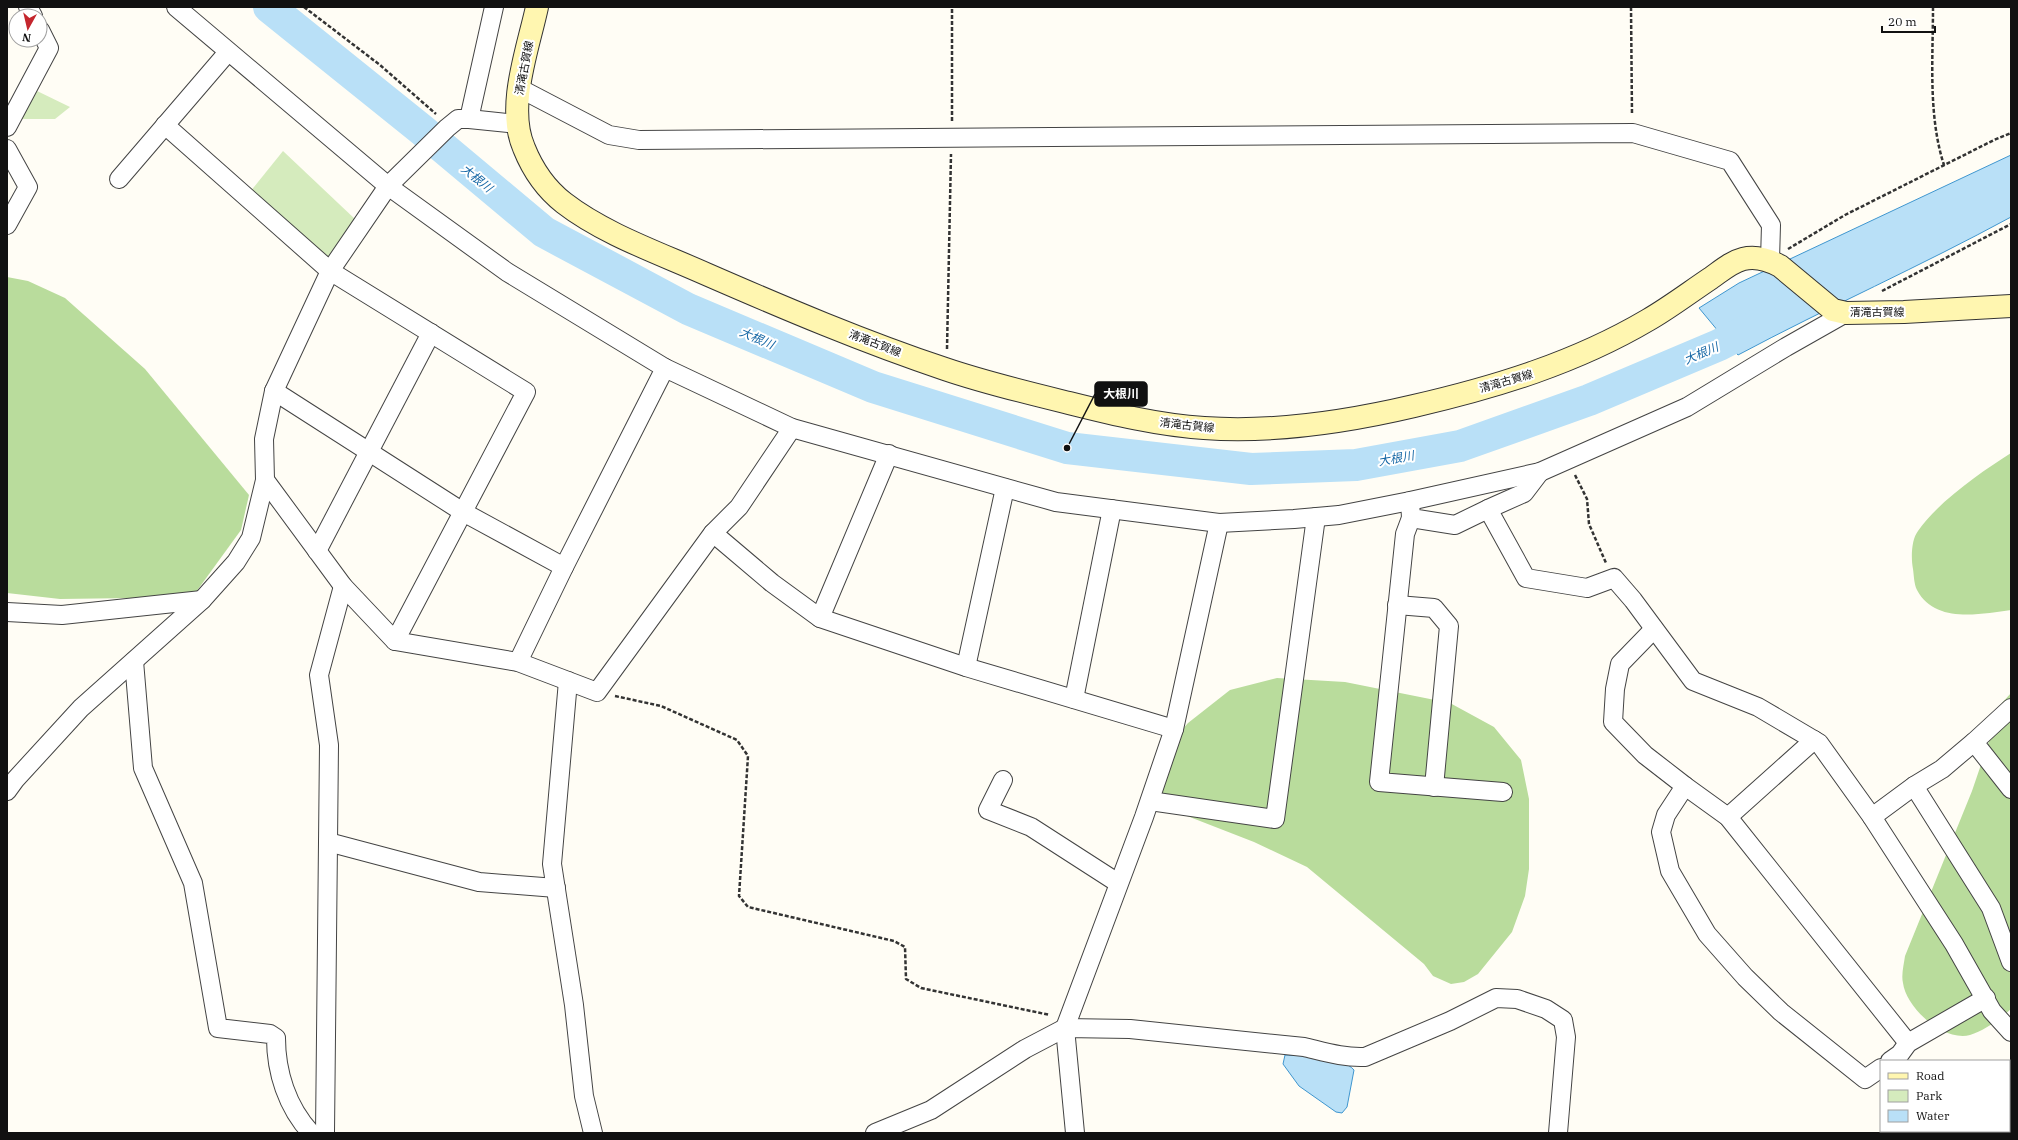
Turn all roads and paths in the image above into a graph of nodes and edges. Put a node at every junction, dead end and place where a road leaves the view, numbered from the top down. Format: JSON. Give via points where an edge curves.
{"nodes":[{"id":1,"x":176,"y":7,"type":"edge"},
{"id":2,"x":304,"y":7,"type":"edge"},
{"id":3,"x":494,"y":7,"type":"edge"},
{"id":4,"x":537,"y":7,"type":"edge"},
{"id":5,"x":952,"y":7,"type":"edge"},
{"id":6,"x":1631,"y":7,"type":"edge"},
{"id":7,"x":1933,"y":7,"type":"edge"},
{"id":8,"x":48,"y":46,"type":"edge"},
{"id":9,"x":228,"y":52,"type":"junction"},
{"id":10,"x":519,"y":88,"type":"junction"},
{"id":11,"x":456,"y":123,"type":"junction"},
{"id":12,"x":518,"y":124,"type":"junction"},
{"id":13,"x":165,"y":125,"type":"junction"},
{"id":14,"x":7,"y":127,"type":"edge"},
{"id":15,"x":1633,"y":133,"type":"junction"},
{"id":16,"x":2011,"y":133,"type":"edge"},
{"id":17,"x":952,"y":138,"type":"junction"},
{"id":18,"x":7,"y":149,"type":"edge"},
{"id":19,"x":1944,"y":165,"type":"junction"},
{"id":20,"x":119,"y":179,"type":"dead end"},
{"id":21,"x":391,"y":183,"type":"junction"},
{"id":22,"x":2011,"y":224,"type":"edge"},
{"id":23,"x":7,"y":225,"type":"edge"},
{"id":24,"x":1775,"y":263,"type":"junction"},
{"id":25,"x":330,"y":271,"type":"junction"},
{"id":26,"x":1879,"y":293,"type":"dead end"},
{"id":27,"x":2011,"y":306,"type":"edge"},
{"id":28,"x":1840,"y":311,"type":"junction"},
{"id":29,"x":431,"y":333,"type":"junction"},
{"id":30,"x":665,"y":368,"type":"junction"},
{"id":31,"x":946,"y":370,"type":"junction"},
{"id":32,"x":274,"y":391,"type":"junction"},
{"id":33,"x":792,"y":428,"type":"junction"},
{"id":34,"x":369,"y":451,"type":"junction"},
{"id":35,"x":889,"y":454,"type":"junction"},
{"id":36,"x":1568,"y":459,"type":"junction"},
{"id":37,"x":1540,"y":472,"type":"junction"},
{"id":38,"x":265,"y":480,"type":"junction"},
{"id":39,"x":1005,"y":488,"type":"junction"},
{"id":40,"x":1112,"y":509,"type":"junction"},
{"id":41,"x":1411,"y":509,"type":"junction"},
{"id":42,"x":1488,"y":509,"type":"junction"},
{"id":43,"x":463,"y":512,"type":"junction"},
{"id":44,"x":1316,"y":517,"type":"junction"},
{"id":45,"x":1219,"y":523,"type":"junction"},
{"id":46,"x":713,"y":533,"type":"junction"},
{"id":47,"x":318,"y":551,"type":"junction"},
{"id":48,"x":564,"y":567,"type":"junction"},
{"id":49,"x":1614,"y":578,"type":"junction"},
{"id":50,"x":343,"y":586,"type":"junction"},
{"id":51,"x":202,"y":600,"type":"junction"},
{"id":52,"x":1397,"y":605,"type":"junction"},
{"id":53,"x":7,"y":612,"type":"edge"},
{"id":54,"x":820,"y":618,"type":"junction"},
{"id":55,"x":1654,"y":629,"type":"junction"},
{"id":56,"x":394,"y":641,"type":"junction"},
{"id":57,"x":134,"y":661,"type":"junction"},
{"id":58,"x":518,"y":662,"type":"junction"},
{"id":59,"x":966,"y":667,"type":"junction"},
{"id":60,"x":568,"y":681,"type":"junction"},
{"id":61,"x":597,"y":692,"type":"junction"},
{"id":62,"x":1074,"y":699,"type":"junction"},
{"id":63,"x":2011,"y":708,"type":"edge"},
{"id":64,"x":1174,"y":729,"type":"junction"},
{"id":65,"x":1814,"y":740,"type":"junction"},
{"id":66,"x":1974,"y":742,"type":"junction"},
{"id":67,"x":1003,"y":780,"type":"dead end"},
{"id":68,"x":1685,"y":786,"type":"junction"},
{"id":69,"x":1914,"y":786,"type":"junction"},
{"id":70,"x":1434,"y":787,"type":"junction"},
{"id":71,"x":2011,"y":789,"type":"edge"},
{"id":72,"x":7,"y":791,"type":"edge"},
{"id":73,"x":1503,"y":792,"type":"dead end"},
{"id":74,"x":1150,"y":801,"type":"junction"},
{"id":75,"x":1728,"y":817,"type":"junction"},
{"id":76,"x":1872,"y":817,"type":"junction"},
{"id":77,"x":328,"y":842,"type":"junction"},
{"id":78,"x":1118,"y":883,"type":"junction"},
{"id":79,"x":556,"y":888,"type":"junction"},
{"id":80,"x":2011,"y":962,"type":"edge"},
{"id":81,"x":1986,"y":998,"type":"junction"},
{"id":82,"x":1065,"y":1028,"type":"junction"},
{"id":83,"x":2011,"y":1032,"type":"edge"},
{"id":84,"x":1908,"y":1042,"type":"junction"},
{"id":85,"x":1891,"y":1060,"type":"edge"},
{"id":86,"x":1880,"y":1069,"type":"edge"},
{"id":87,"x":311,"y":1133,"type":"edge"},
{"id":88,"x":325,"y":1133,"type":"edge"},
{"id":89,"x":593,"y":1133,"type":"edge"},
{"id":90,"x":875,"y":1133,"type":"edge"},
{"id":91,"x":1075,"y":1133,"type":"edge"},
{"id":92,"x":1558,"y":1133,"type":"edge"}],
"edges":[{"from":1,"to":9,"type":"street"},
{"from":2,"to":11,"type":"path","via":[[375,62],[439,117]]},
{"from":3,"to":11,"type":"street"},
{"from":4,"to":10,"type":"main road","name":"清滝古賀線"},
{"from":5,"to":17,"type":"path"},
{"from":6,"to":15,"type":"path"},
{"from":7,"to":19,"type":"path","via":[[1934,105],[1938,146]]},
{"from":8,"to":14,"type":"street"},
{"from":9,"to":13,"type":"street"},
{"from":9,"to":21,"type":"street"},
{"from":10,"to":12,"type":"main road","name":"清滝古賀線"},
{"from":10,"to":17,"type":"street","via":[[609,135],[639,140]]},
{"from":11,"to":12,"type":"street"},
{"from":11,"to":21,"type":"street"},
{"from":12,"to":31,"type":"main road","name":"清滝古賀線","via":[[522,145],[546,185],[562,202],[584,216],[626,238],[736,287]]},
{"from":13,"to":20,"type":"street"},
{"from":13,"to":25,"type":"street"},
{"from":15,"to":17,"type":"street"},
{"from":15,"to":24,"type":"street","via":[[1730,161],[1772,225]]},
{"from":16,"to":19,"type":"path"},
{"from":17,"to":31,"type":"path"},
{"from":18,"to":23,"type":"street","via":[[28,187]]},
{"from":19,"to":24,"type":"path","via":[[1846,215]]},
{"from":21,"to":25,"type":"street"},
{"from":21,"to":30,"type":"street","via":[[507,272]]},
{"from":22,"to":26,"type":"path"},
{"from":24,"to":28,"type":"main road","name":"清滝古賀線"},
{"from":24,"to":31,"type":"main road","name":"清滝古賀線","via":[[1745,259],[1729,266],[1650,319],[1592,351],[1531,375],[1414,406],[1299,426],[1252,429],[1202,428],[1152,421],[1029,393]]},
{"from":25,"to":29,"type":"street"},
{"from":25,"to":32,"type":"street"},
{"from":27,"to":28,"type":"main road","name":"清滝古賀線","via":[[1904,312]]},
{"from":28,"to":36,"type":"street","via":[[1687,407]]},
{"from":29,"to":34,"type":"street"},
{"from":29,"to":43,"type":"street","via":[[526,392]]},
{"from":30,"to":33,"type":"street"},
{"from":30,"to":48,"type":"street"},
{"from":32,"to":34,"type":"street"},
{"from":32,"to":38,"type":"street","via":[[264,439]]},
{"from":33,"to":35,"type":"street"},
{"from":33,"to":46,"type":"street","via":[[739,506]]},
{"from":34,"to":43,"type":"street"},
{"from":34,"to":47,"type":"street"},
{"from":35,"to":39,"type":"street"},
{"from":35,"to":54,"type":"street"},
{"from":36,"to":37,"type":"street"},
{"from":36,"to":49,"type":"path","via":[[1587,499],[1591,531]]},
{"from":37,"to":41,"type":"street"},
{"from":37,"to":42,"type":"street","via":[[1524,493]]},
{"from":38,"to":47,"type":"street"},
{"from":38,"to":51,"type":"street","via":[[251,538],[236,562]]},
{"from":39,"to":40,"type":"street","via":[[1056,502]]},
{"from":39,"to":59,"type":"street"},
{"from":40,"to":45,"type":"street"},
{"from":40,"to":62,"type":"street"},
{"from":41,"to":42,"type":"street","via":[[1455,525]]},
{"from":41,"to":44,"type":"street"},
{"from":41,"to":52,"type":"street","via":[[1405,534]]},
{"from":42,"to":49,"type":"street","via":[[1526,578],[1587,588]]},
{"from":43,"to":48,"type":"street"},
{"from":43,"to":56,"type":"street"},
{"from":44,"to":45,"type":"street"},
{"from":44,"to":74,"type":"street","via":[[1274,819]]},
{"from":45,"to":64,"type":"street"},
{"from":46,"to":54,"type":"street","via":[[772,583]]},
{"from":46,"to":61,"type":"street"},
{"from":47,"to":50,"type":"street"},
{"from":48,"to":58,"type":"street"},
{"from":49,"to":55,"type":"street"},
{"from":50,"to":56,"type":"street"},
{"from":50,"to":77,"type":"street","via":[[319,675],[329,745]]},
{"from":51,"to":53,"type":"street","via":[[62,615]]},
{"from":51,"to":57,"type":"street"},
{"from":52,"to":70,"type":"street","via":[[1434,608],[1449,626]]},
{"from":52,"to":70,"type":"street","via":[[1380,782]]},
{"from":54,"to":59,"type":"street"},
{"from":55,"to":65,"type":"street","via":[[1693,681],[1758,707]]},
{"from":55,"to":68,"type":"street","via":[[1620,664],[1613,722],[1645,755]]},
{"from":56,"to":58,"type":"street"},
{"from":57,"to":72,"type":"street","via":[[81,708]]},
{"from":57,"to":87,"type":"street","via":[[143,768],[193,884],[218,1028],[270,1034],[276,1038],[276,1058],[283,1088],[303,1125]]},
{"from":58,"to":60,"type":"street"},
{"from":59,"to":62,"type":"street"},
{"from":60,"to":61,"type":"street"},
{"from":60,"to":79,"type":"street","via":[[552,864]]},
{"from":61,"to":82,"type":"path","via":[[661,706],[736,740],[748,756],[739,896],[748,907],[894,940],[905,948],[906,979],[921,988],[1053,1016]]},
{"from":62,"to":64,"type":"street"},
{"from":63,"to":66,"type":"street"},
{"from":64,"to":74,"type":"street"},
{"from":65,"to":75,"type":"street"},
{"from":65,"to":76,"type":"street","via":[[1819,743]]},
{"from":66,"to":69,"type":"street","via":[[1942,769]]},
{"from":66,"to":71,"type":"street"},
{"from":67,"to":78,"type":"street","via":[[988,810],[1031,827]]},
{"from":68,"to":75,"type":"street"},
{"from":68,"to":86,"type":"street","via":[[1666,815],[1660,832],[1670,871],[1707,934],[1781,1012],[1832,1054],[1865,1079]]},
{"from":69,"to":76,"type":"street"},
{"from":69,"to":80,"type":"street","via":[[1991,908]]},
{"from":70,"to":73,"type":"street"},
{"from":74,"to":78,"type":"street"},
{"from":75,"to":84,"type":"street"},
{"from":76,"to":81,"type":"street"},
{"from":77,"to":79,"type":"street","via":[[479,882]]},
{"from":77,"to":88,"type":"street"},
{"from":78,"to":82,"type":"street"},
{"from":79,"to":89,"type":"street","via":[[574,1005],[584,1096]]},
{"from":81,"to":83,"type":"street","via":[[1992,1011]]},
{"from":81,"to":84,"type":"street"},
{"from":82,"to":90,"type":"street","via":[[1025,1049],[931,1110]]},
{"from":82,"to":91,"type":"street"},
{"from":82,"to":92,"type":"street","via":[[1130,1029],[1304,1047],[1344,1056],[1365,1057],[1450,1021],[1496,998],[1517,999],[1546,1009],[1563,1020],[1566,1037]]},
{"from":84,"to":85,"type":"street","via":[[1900,1054]]}]}
